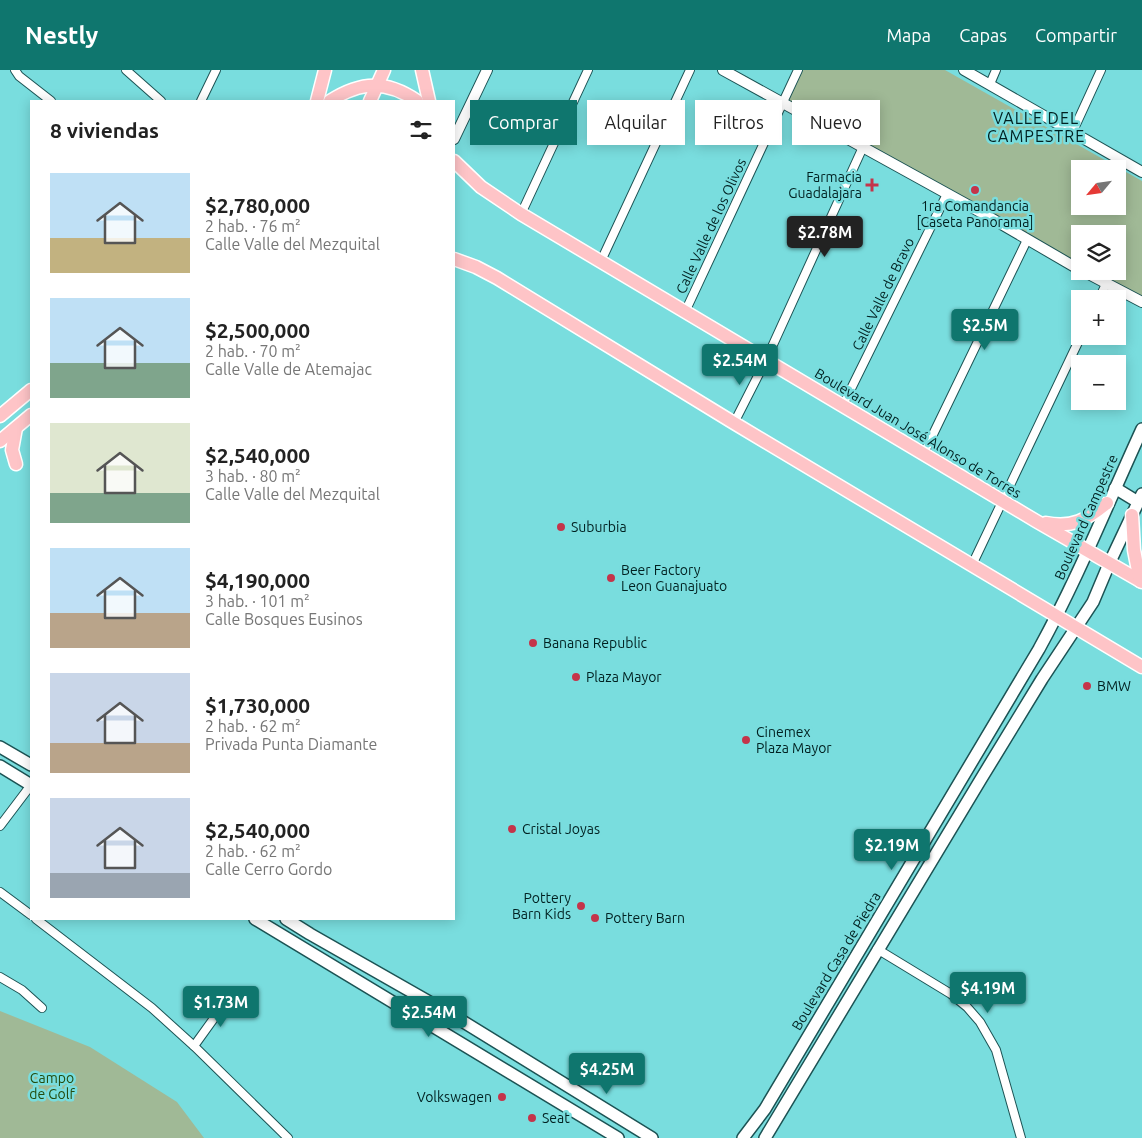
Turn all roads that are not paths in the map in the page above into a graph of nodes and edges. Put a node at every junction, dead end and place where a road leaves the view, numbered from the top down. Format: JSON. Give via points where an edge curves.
{"nodes":[{"id":1,"x":15,"y":70,"type":"edge"},
{"id":2,"x":126,"y":70,"type":"edge"},
{"id":3,"x":216,"y":70,"type":"edge"},
{"id":4,"x":324,"y":70,"type":"edge"},
{"id":5,"x":384,"y":70,"type":"edge"},
{"id":6,"x":422,"y":70,"type":"edge"},
{"id":7,"x":487,"y":70,"type":"edge"},
{"id":8,"x":588,"y":70,"type":"edge"},
{"id":9,"x":690,"y":70,"type":"edge"},
{"id":10,"x":723,"y":70,"type":"edge"},
{"id":11,"x":798,"y":70,"type":"edge"},
{"id":12,"x":964,"y":70,"type":"edge"},
{"id":13,"x":996,"y":70,"type":"edge"},
{"id":14,"x":1101,"y":70,"type":"edge"},
{"id":15,"x":990,"y":84,"type":"junction"},
{"id":16,"x":378,"y":86,"type":"junction"},
{"id":17,"x":50,"y":100,"type":"edge"},
{"id":18,"x":160,"y":100,"type":"edge"},
{"id":19,"x":201,"y":100,"type":"edge"},
{"id":20,"x":317,"y":100,"type":"edge"},
{"id":21,"x":332,"y":100,"type":"edge"},
{"id":22,"x":371,"y":100,"type":"edge"},
{"id":23,"x":415,"y":100,"type":"edge"},
{"id":24,"x":429,"y":100,"type":"edge"},
{"id":25,"x":784,"y":103,"type":"junction"},
{"id":26,"x":1073,"y":131,"type":"junction"},
{"id":27,"x":455,"y":137,"type":"edge"},
{"id":28,"x":863,"y":147,"type":"junction"},
{"id":29,"x":455,"y":162,"type":"edge"},
{"id":30,"x":1142,"y":172,"type":"edge"},
{"id":31,"x":947,"y":194,"type":"junction"},
{"id":32,"x":521,"y":214,"type":"junction"},
{"id":33,"x":1027,"y":240,"type":"junction"},
{"id":34,"x":455,"y":259,"type":"edge"},
{"id":35,"x":601,"y":261,"type":"junction"},
{"id":36,"x":1071,"y":264,"type":"edge"},
{"id":37,"x":1099,"y":280,"type":"edge"},
{"id":38,"x":1106,"y":284,"type":"junction"},
{"id":39,"x":1103,"y":290,"type":"edge"},
{"id":40,"x":1142,"y":302,"type":"edge"},
{"id":41,"x":685,"y":312,"type":"junction"},
{"id":42,"x":1077,"y":345,"type":"edge"},
{"id":43,"x":766,"y":360,"type":"junction"},
{"id":44,"x":30,"y":391,"type":"edge"},
{"id":45,"x":843,"y":405,"type":"junction"},
{"id":46,"x":0,"y":416,"type":"edge"},
{"id":47,"x":30,"y":416,"type":"edge"},
{"id":48,"x":734,"y":422,"type":"junction"},
{"id":49,"x":17,"y":428,"type":"junction"},
{"id":50,"x":1142,"y":429,"type":"edge"},
{"id":51,"x":0,"y":442,"type":"edge"},
{"id":52,"x":924,"y":453,"type":"junction"},
{"id":53,"x":16,"y":464,"type":"dead end"},
{"id":54,"x":1115,"y":488,"type":"junction"},
{"id":55,"x":1140,"y":498,"type":"edge"},
{"id":56,"x":1004,"y":501,"type":"junction"},
{"id":57,"x":1107,"y":504,"type":"junction"},
{"id":58,"x":1132,"y":515,"type":"junction"},
{"id":59,"x":1036,"y":520,"type":"junction"},
{"id":60,"x":1089,"y":551,"type":"junction"},
{"id":61,"x":1108,"y":564,"type":"junction"},
{"id":62,"x":972,"y":566,"type":"junction"},
{"id":63,"x":1141,"y":584,"type":"edge"},
{"id":64,"x":1056,"y":616,"type":"junction"},
{"id":65,"x":1076,"y":628,"type":"junction"},
{"id":66,"x":1141,"y":670,"type":"edge"},
{"id":67,"x":0,"y":747,"type":"edge"},
{"id":68,"x":30,"y":764,"type":"edge"},
{"id":69,"x":0,"y":766,"type":"edge"},
{"id":70,"x":30,"y":784,"type":"edge"},
{"id":71,"x":30,"y":786,"type":"edge"},
{"id":72,"x":0,"y":826,"type":"edge"},
{"id":73,"x":932,"y":829,"type":"junction"},
{"id":74,"x":945,"y":838,"type":"junction"},
{"id":75,"x":0,"y":892,"type":"edge"},
{"id":76,"x":30,"y":914,"type":"edge"},
{"id":77,"x":37,"y":920,"type":"edge"},
{"id":78,"x":257,"y":920,"type":"edge"},
{"id":79,"x":288,"y":920,"type":"edge"},
{"id":80,"x":877,"y":949,"type":"junction"},
{"id":81,"x":0,"y":977,"type":"edge"},
{"id":82,"x":230,"y":996,"type":"dead end"},
{"id":83,"x":42,"y":1008,"type":"dead end"},
{"id":84,"x":194,"y":1046,"type":"junction"},
{"id":85,"x":288,"y":1138,"type":"edge"},
{"id":86,"x":618,"y":1138,"type":"edge"},
{"id":87,"x":652,"y":1138,"type":"edge"},
{"id":88,"x":743,"y":1138,"type":"edge"},
{"id":89,"x":765,"y":1138,"type":"edge"},
{"id":90,"x":1021,"y":1138,"type":"edge"}],
"edges":[{"from":1,"to":17,"type":"street","via":[[18,76]]},
{"from":2,"to":18,"type":"street"},
{"from":3,"to":19,"type":"street"},
{"from":4,"to":20,"type":"main road"},
{"from":5,"to":16,"type":"main road"},
{"from":6,"to":24,"type":"main road"},
{"from":7,"to":27,"type":"street"},
{"from":8,"to":32,"type":"street"},
{"from":9,"to":35,"type":"street"},
{"from":10,"to":25,"type":"street"},
{"from":11,"to":25,"type":"street","name":"Calle Valle de los Olivos"},
{"from":12,"to":15,"type":"street"},
{"from":13,"to":15,"type":"street"},
{"from":14,"to":26,"type":"street"},
{"from":15,"to":26,"type":"street"},
{"from":16,"to":21,"type":"main road","via":[[363,86]]},
{"from":16,"to":22,"type":"main road"},
{"from":16,"to":23,"type":"main road"},
{"from":25,"to":28,"type":"street"},
{"from":25,"to":41,"type":"street","name":"Calle Valle de los Olivos"},
{"from":26,"to":30,"type":"street"},
{"from":28,"to":31,"type":"street"},
{"from":28,"to":43,"type":"street"},
{"from":29,"to":32,"type":"main road","name":"Boulevard Juan José Alonso de Torres","via":[[481,187]]},
{"from":31,"to":33,"type":"street"},
{"from":31,"to":45,"type":"street","name":"Calle Valle de Bravo"},
{"from":32,"to":35,"type":"main road","name":"Boulevard Juan José Alonso de Torres"},
{"from":33,"to":36,"type":"street"},
{"from":33,"to":52,"type":"street"},
{"from":34,"to":48,"type":"main road","via":[[497,278]]},
{"from":35,"to":41,"type":"main road","name":"Boulevard Juan José Alonso de Torres"},
{"from":37,"to":38,"type":"street"},
{"from":38,"to":39,"type":"street"},
{"from":38,"to":40,"type":"street"},
{"from":41,"to":43,"type":"main road","name":"Boulevard Juan José Alonso de Torres"},
{"from":42,"to":56,"type":"street"},
{"from":43,"to":45,"type":"main road","name":"Boulevard Juan José Alonso de Torres"},
{"from":43,"to":48,"type":"street"},
{"from":44,"to":46,"type":"main road"},
{"from":45,"to":52,"type":"main road","name":"Boulevard Juan José Alonso de Torres"},
{"from":47,"to":49,"type":"main road"},
{"from":48,"to":62,"type":"main road"},
{"from":49,"to":51,"type":"main road"},
{"from":49,"to":53,"type":"main road","via":[[12,450]]},
{"from":50,"to":54,"type":"main road","name":"Boulevard Campestre"},
{"from":52,"to":56,"type":"main road","name":"Boulevard Juan José Alonso de Torres"},
{"from":54,"to":55,"type":"main road"},
{"from":54,"to":57,"type":"main road","name":"Boulevard Campestre"},
{"from":55,"to":58,"type":"main road"},
{"from":56,"to":59,"type":"main road","name":"Boulevard Juan José Alonso de Torres"},
{"from":56,"to":62,"type":"street"},
{"from":57,"to":59,"type":"main road","via":[[1085,520],[1071,524],[1060,526]]},
{"from":57,"to":60,"type":"main road","name":"Boulevard Campestre"},
{"from":58,"to":61,"type":"main road"},
{"from":58,"to":63,"type":"main road","via":[[1134,550]]},
{"from":59,"to":60,"type":"main road","name":"Boulevard Juan José Alonso de Torres"},
{"from":60,"to":61,"type":"main road","name":"Boulevard Juan José Alonso de Torres"},
{"from":60,"to":64,"type":"main road","name":"Boulevard Campestre"},
{"from":61,"to":63,"type":"main road","name":"Boulevard Juan José Alonso de Torres"},
{"from":61,"to":65,"type":"main road","via":[[1093,602]]},
{"from":62,"to":64,"type":"main road"},
{"from":64,"to":65,"type":"main road"},
{"from":64,"to":73,"type":"main road","name":"Boulevard Casa de Piedra"},
{"from":65,"to":66,"type":"main road"},
{"from":65,"to":74,"type":"main road"},
{"from":67,"to":68,"type":"main road"},
{"from":69,"to":70,"type":"main road"},
{"from":71,"to":72,"type":"street"},
{"from":73,"to":74,"type":"main road"},
{"from":73,"to":88,"type":"main road","name":"Boulevard Casa de Piedra","via":[[765,1109]]},
{"from":74,"to":80,"type":"main road"},
{"from":75,"to":76,"type":"street"},
{"from":77,"to":84,"type":"street","via":[[119,981]]},
{"from":78,"to":86,"type":"main road"},
{"from":79,"to":87,"type":"main road","via":[[454,1016]]},
{"from":80,"to":89,"type":"main road"},
{"from":80,"to":90,"type":"street","via":[[951,994],[980,1022],[996,1050]]},
{"from":81,"to":83,"type":"street","via":[[22,990]]},
{"from":82,"to":84,"type":"street"},
{"from":84,"to":85,"type":"street"}]}
